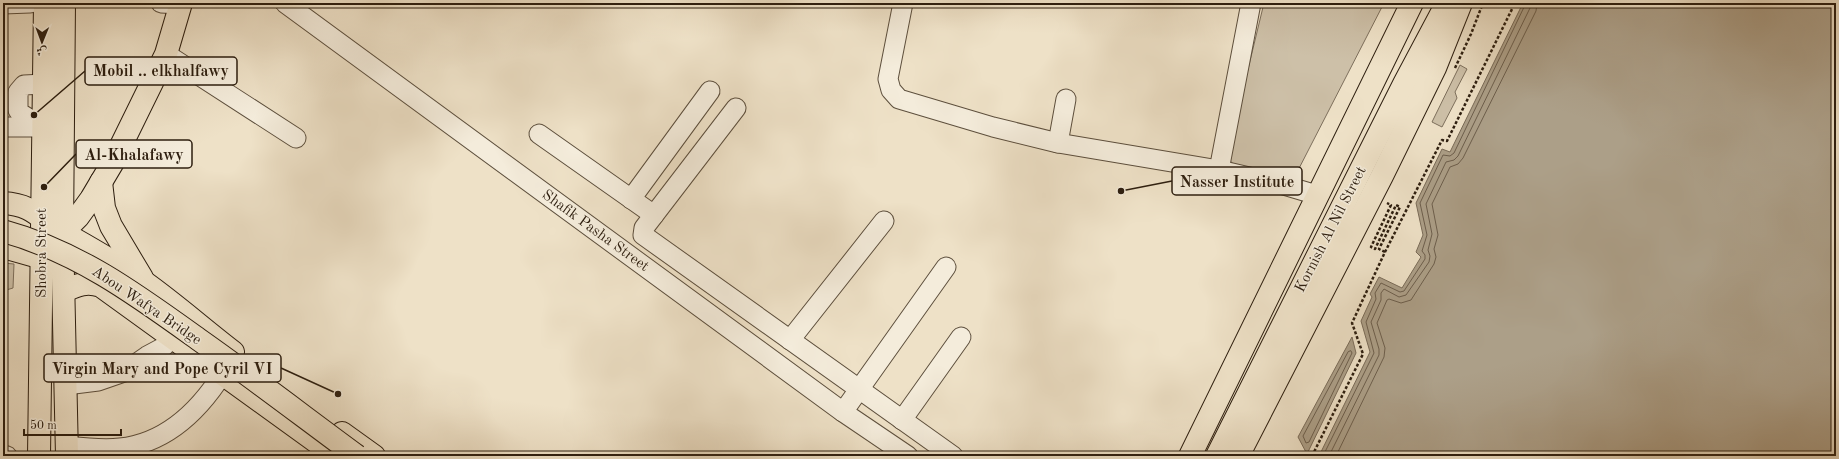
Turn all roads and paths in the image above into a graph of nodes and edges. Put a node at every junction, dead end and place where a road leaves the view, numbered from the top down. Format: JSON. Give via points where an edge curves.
{"nodes":[{"id":1,"x":30,"y":3,"type":"edge"},
{"id":2,"x":45,"y":3,"type":"edge"},
{"id":3,"x":64,"y":3,"type":"edge"},
{"id":4,"x":172,"y":3,"type":"edge"},
{"id":5,"x":285,"y":3,"type":"edge"},
{"id":6,"x":903,"y":3,"type":"edge"},
{"id":7,"x":1447,"y":3,"type":"edge"},
{"id":8,"x":1461,"y":3,"type":"edge"},
{"id":9,"x":1515,"y":3,"type":"edge"},
{"id":10,"x":3,"y":4,"type":"edge"},
{"id":11,"x":1252,"y":4,"type":"edge"},
{"id":12,"x":1410,"y":7,"type":"edge"},
{"id":13,"x":1434,"y":26,"type":"junction"},
{"id":14,"x":166,"y":54,"type":"junction"},
{"id":15,"x":1379,"y":69,"type":"junction"},
{"id":16,"x":1404,"y":84,"type":"junction"},
{"id":17,"x":710,"y":91,"type":"dead end"},
{"id":18,"x":1066,"y":99,"type":"dead end"},
{"id":19,"x":736,"y":108,"type":"dead end"},
{"id":20,"x":3,"y":126,"type":"edge"},
{"id":21,"x":43,"y":127,"type":"junction"},
{"id":22,"x":539,"y":134,"type":"dead end"},
{"id":23,"x":296,"y":138,"type":"dead end"},
{"id":24,"x":1058,"y":143,"type":"junction"},
{"id":25,"x":1219,"y":170,"type":"junction"},
{"id":26,"x":101,"y":182,"type":"junction"},
{"id":27,"x":1318,"y":195,"type":"junction"},
{"id":28,"x":631,"y":199,"type":"junction"},
{"id":29,"x":3,"y":203,"type":"edge"},
{"id":30,"x":1386,"y":203,"type":"dead end"},
{"id":31,"x":41,"y":215,"type":"junction"},
{"id":32,"x":654,"y":215,"type":"junction"},
{"id":33,"x":884,"y":221,"type":"dead end"},
{"id":34,"x":3,"y":231,"type":"edge"},
{"id":35,"x":62,"y":233,"type":"junction"},
{"id":36,"x":3,"y":247,"type":"edge"},
{"id":37,"x":1385,"y":252,"type":"junction"},
{"id":38,"x":42,"y":258,"type":"junction"},
{"id":39,"x":946,"y":267,"type":"dead end"},
{"id":40,"x":145,"y":282,"type":"junction"},
{"id":41,"x":64,"y":291,"type":"junction"},
{"id":42,"x":173,"y":337,"type":"junction"},
{"id":43,"x":961,"y":337,"type":"dead end"},
{"id":44,"x":790,"y":340,"type":"junction"},
{"id":45,"x":223,"y":373,"type":"junction"},
{"id":46,"x":66,"y":385,"type":"junction"},
{"id":47,"x":860,"y":389,"type":"junction"},
{"id":48,"x":843,"y":412,"type":"junction"},
{"id":49,"x":902,"y":420,"type":"junction"},
{"id":50,"x":67,"y":451,"type":"edge"},
{"id":51,"x":3,"y":456,"type":"edge"},
{"id":52,"x":7,"y":456,"type":"edge"},
{"id":53,"x":39,"y":456,"type":"edge"},
{"id":54,"x":336,"y":456,"type":"edge"},
{"id":55,"x":357,"y":456,"type":"edge"},
{"id":56,"x":374,"y":456,"type":"edge"},
{"id":57,"x":908,"y":456,"type":"edge"},
{"id":58,"x":953,"y":456,"type":"edge"},
{"id":59,"x":1190,"y":456,"type":"edge"},
{"id":60,"x":1216,"y":456,"type":"edge"},
{"id":61,"x":1238,"y":456,"type":"edge"},
{"id":62,"x":1312,"y":456,"type":"edge"}],
"edges":[{"from":1,"to":10,"type":"street"},
{"from":2,"to":21,"type":"main road","name":"Shobra Street"},
{"from":3,"to":35,"type":"main road","name":"Shobra Street"},
{"from":4,"to":14,"type":"main road"},
{"from":5,"to":48,"type":"street","name":"Shafik Pasha Street"},
{"from":6,"to":24,"type":"street","via":[[888,79],[891,90],[899,99],[992,127]]},
{"from":7,"to":13,"type":"main road","name":"Kornish Al Nil Street"},
{"from":8,"to":61,"type":"main road","via":[[1435,68],[1382,176]]},
{"from":9,"to":37,"type":"path","via":[[1447,141],[1442,140]]},
{"from":11,"to":25,"type":"street"},
{"from":12,"to":13,"type":"main road","via":[[1415,23],[1421,27]]},
{"from":12,"to":15,"type":"main road","name":"Kornish Al Nil Street"},
{"from":13,"to":16,"type":"main road","name":"Kornish Al Nil Street"},
{"from":14,"to":23,"type":"street"},
{"from":14,"to":26,"type":"main road"},
{"from":15,"to":16,"type":"main road","via":[[1386,67],[1398,72]]},
{"from":15,"to":27,"type":"main road","name":"Kornish Al Nil Street"},
{"from":16,"to":60,"type":"main road","name":"Kornish Al Nil Street"},
{"from":17,"to":28,"type":"street"},
{"from":18,"to":24,"type":"street"},
{"from":19,"to":32,"type":"street"},
{"from":20,"to":21,"type":"street"},
{"from":21,"to":31,"type":"main road","name":"Shobra Street"},
{"from":22,"to":28,"type":"street"},
{"from":24,"to":25,"type":"street"},
{"from":25,"to":27,"type":"street"},
{"from":26,"to":35,"type":"main road","via":[[84,209]]},
{"from":26,"to":40,"type":"main road","via":[[104,208],[111,226]]},
{"from":27,"to":59,"type":"main road","name":"Kornish Al Nil Street"},
{"from":28,"to":32,"type":"street"},
{"from":29,"to":31,"type":"main road","via":[[24,206]]},
{"from":30,"to":37,"type":"path","via":[[1392,205],[1371,247],[1374,249],[1396,205],[1400,207],[1379,249]]},
{"from":31,"to":35,"type":"main road"},
{"from":31,"to":38,"type":"main road","name":"Shobra Street"},
{"from":32,"to":44,"type":"street","via":[[644,228],[643,235]]},
{"from":33,"to":44,"type":"street"},
{"from":34,"to":55,"type":"main road","name":"Abou Wafya Bridge","bridge":true,"via":[[71,256],[111,277]]},
{"from":35,"to":40,"type":"main road"},
{"from":35,"to":41,"type":"main road","name":"Shobra Street"},
{"from":36,"to":38,"type":"main road"},
{"from":37,"to":62,"type":"path","via":[[1352,323],[1363,354]]},
{"from":38,"to":53,"type":"main road","name":"Shobra Street"},
{"from":39,"to":47,"type":"street"},
{"from":40,"to":56,"type":"main road","via":[[250,366]]},
{"from":41,"to":42,"type":"main road","via":[[80,284],[93,283],[101,286]]},
{"from":41,"to":46,"type":"main road","name":"Shobra Street"},
{"from":42,"to":45,"type":"main road"},
{"from":42,"to":46,"type":"street","via":[[162,348],[124,372],[98,381]]},
{"from":43,"to":49,"type":"street"},
{"from":44,"to":47,"type":"street"},
{"from":45,"to":50,"type":"street","via":[[192,415],[152,439],[120,448]]},
{"from":45,"to":54,"type":"main road"},
{"from":46,"to":50,"type":"main road","name":"Shobra Street"},
{"from":47,"to":48,"type":"street"},
{"from":47,"to":49,"type":"street"},
{"from":48,"to":57,"type":"street","name":"Shafik Pasha Street"},
{"from":49,"to":58,"type":"street"},
{"from":51,"to":52,"type":"street"}]}
